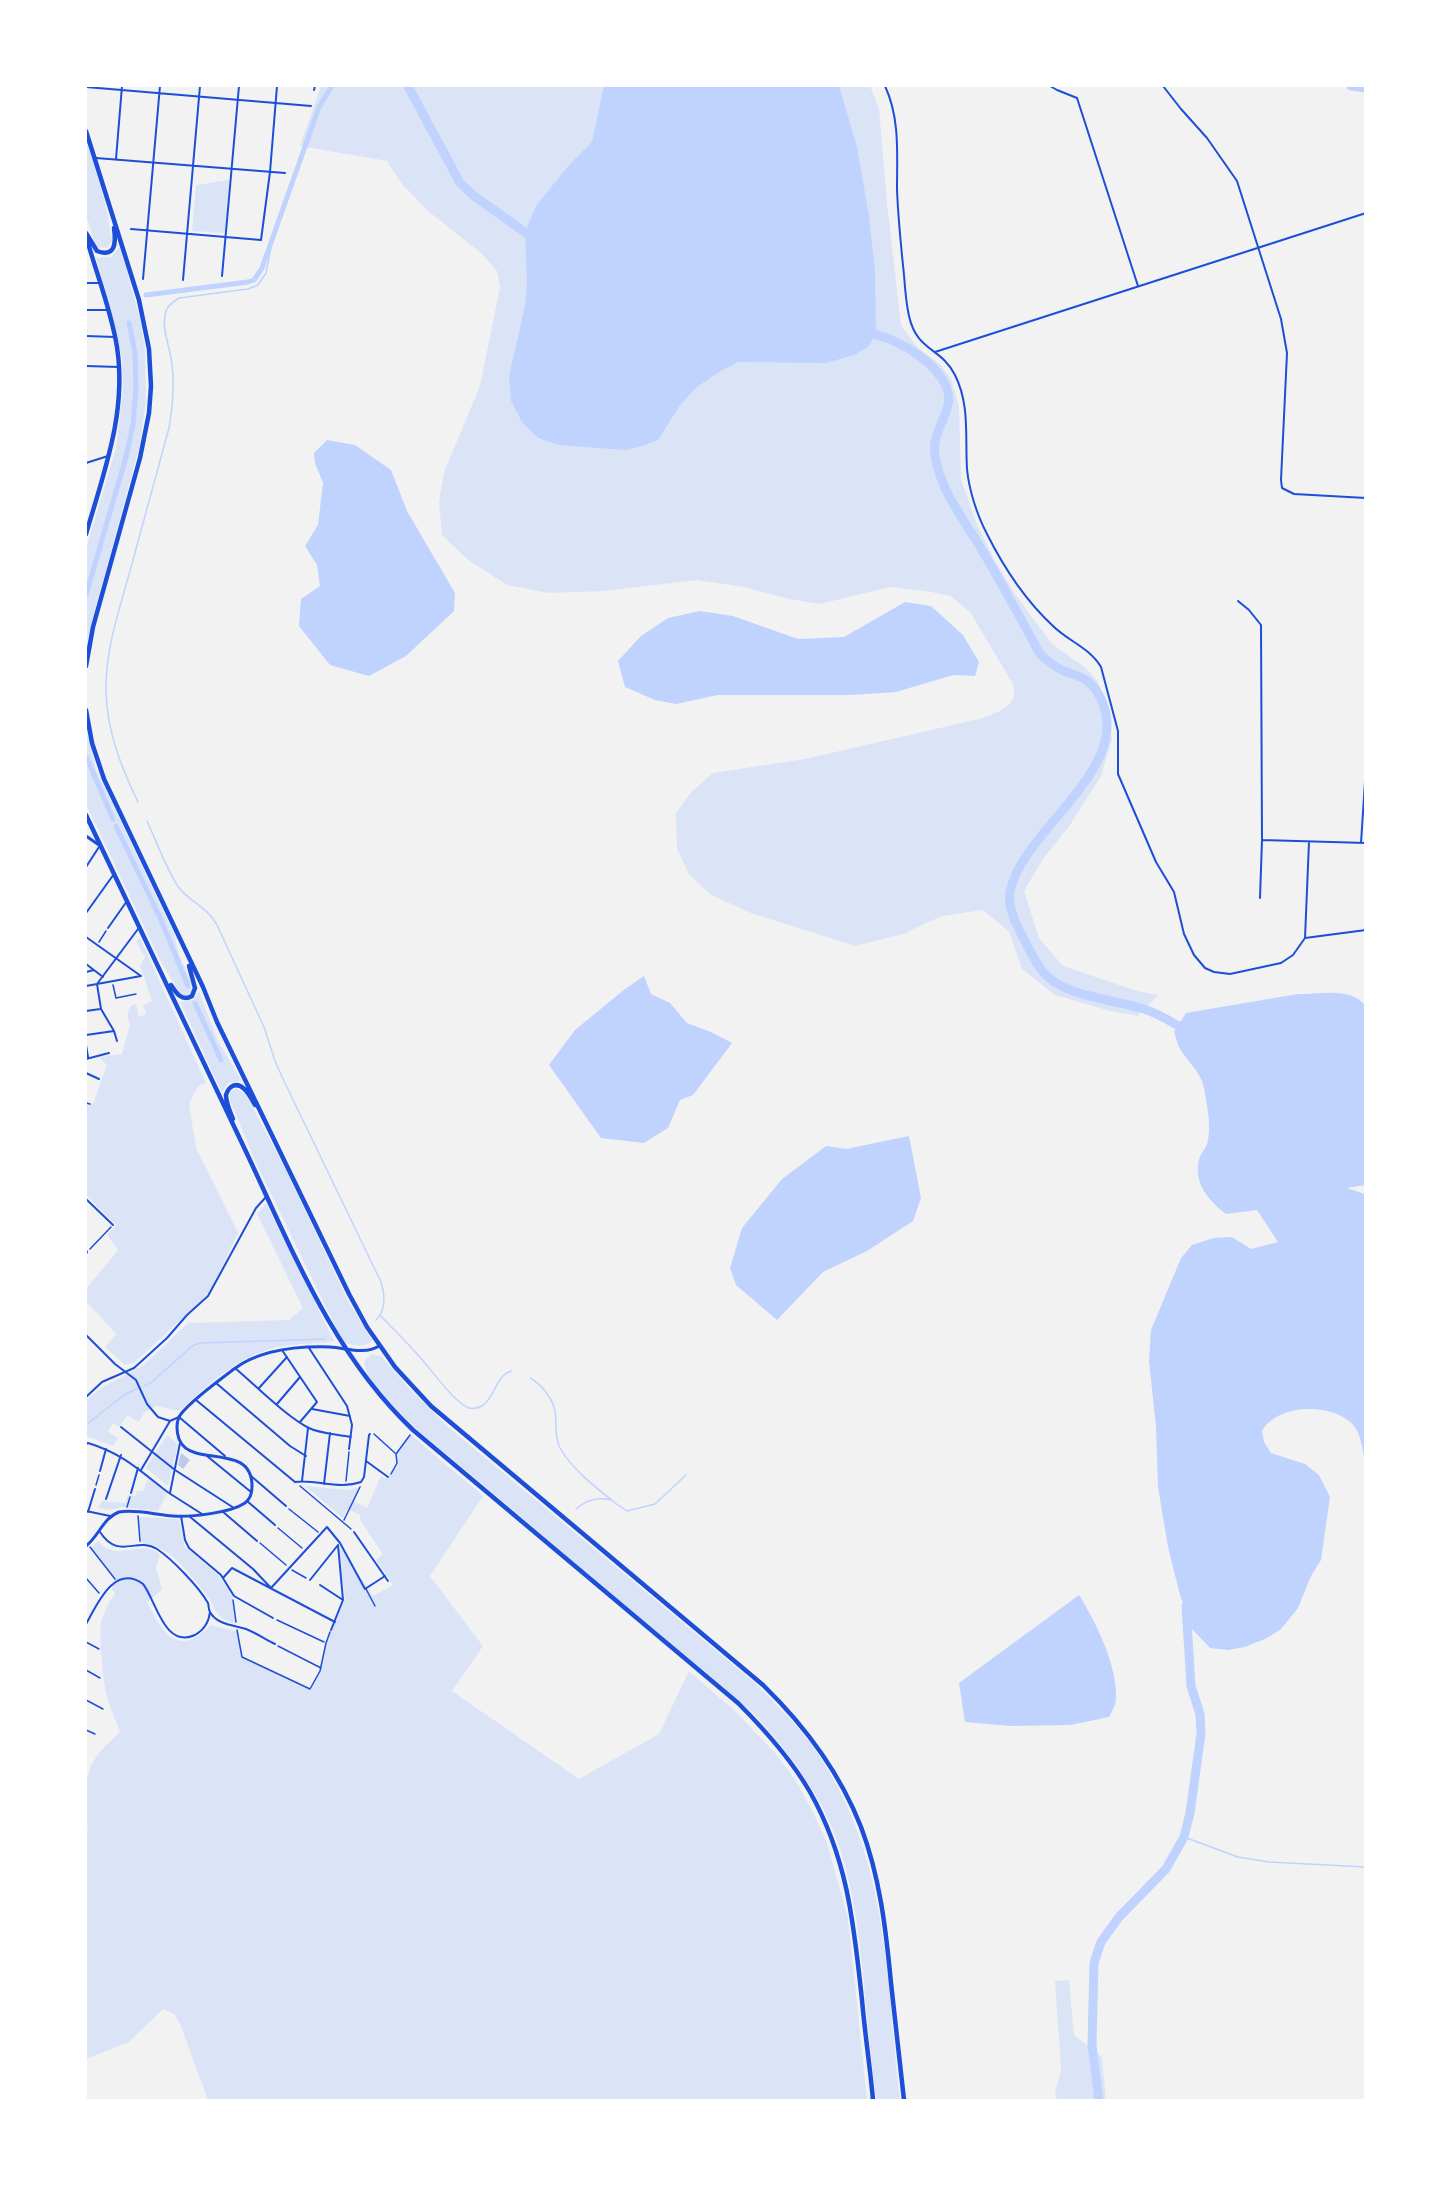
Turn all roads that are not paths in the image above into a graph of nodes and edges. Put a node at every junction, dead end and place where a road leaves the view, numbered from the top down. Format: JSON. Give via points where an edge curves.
{"nodes":[{"id":1,"x":160,"y":86,"type":"edge"},
{"id":2,"x":200,"y":86,"type":"edge"},
{"id":3,"x":239,"y":86,"type":"edge"},
{"id":4,"x":277,"y":86,"type":"edge"},
{"id":5,"x":885,"y":86,"type":"edge"},
{"id":6,"x":1050,"y":86,"type":"edge"},
{"id":7,"x":1163,"y":86,"type":"edge"},
{"id":8,"x":86,"y":87,"type":"edge"},
{"id":9,"x":122,"y":88,"type":"edge"},
{"id":10,"x":160,"y":93,"type":"junction"},
{"id":11,"x":200,"y":96,"type":"junction"},
{"id":12,"x":237,"y":100,"type":"junction"},
{"id":13,"x":276,"y":103,"type":"junction"},
{"id":14,"x":311,"y":106,"type":"dead end"},
{"id":15,"x":86,"y":131,"type":"edge"},
{"id":16,"x":94,"y":157,"type":"junction"},
{"id":17,"x":116,"y":159,"type":"junction"},
{"id":18,"x":153,"y":162,"type":"junction"},
{"id":19,"x":193,"y":165,"type":"junction"},
{"id":20,"x":232,"y":169,"type":"junction"},
{"id":21,"x":270,"y":172,"type":"junction"},
{"id":22,"x":285,"y":173,"type":"dead end"},
{"id":23,"x":1365,"y":213,"type":"edge"},
{"id":24,"x":113,"y":215,"type":"junction"},
{"id":25,"x":132,"y":229,"type":"dead end"},
{"id":26,"x":147,"y":230,"type":"junction"},
{"id":27,"x":188,"y":234,"type":"junction"},
{"id":28,"x":86,"y":235,"type":"edge"},
{"id":29,"x":226,"y":237,"type":"junction"},
{"id":30,"x":87,"y":245,"type":"edge"},
{"id":31,"x":1258,"y":248,"type":"junction"},
{"id":32,"x":222,"y":276,"type":"dead end"},
{"id":33,"x":143,"y":279,"type":"dead end"},
{"id":34,"x":183,"y":280,"type":"dead end"},
{"id":35,"x":86,"y":283,"type":"edge"},
{"id":36,"x":99,"y":283,"type":"junction"},
{"id":37,"x":1138,"y":286,"type":"junction"},
{"id":38,"x":86,"y":310,"type":"edge"},
{"id":39,"x":107,"y":310,"type":"junction"},
{"id":40,"x":86,"y":336,"type":"edge"},
{"id":41,"x":115,"y":337,"type":"junction"},
{"id":42,"x":935,"y":352,"type":"junction"},
{"id":43,"x":86,"y":366,"type":"edge"},
{"id":44,"x":119,"y":367,"type":"junction"},
{"id":45,"x":109,"y":456,"type":"junction"},
{"id":46,"x":86,"y":463,"type":"edge"},
{"id":47,"x":1365,"y":498,"type":"edge"},
{"id":48,"x":86,"y":534,"type":"edge"},
{"id":49,"x":1238,"y":601,"type":"dead end"},
{"id":50,"x":86,"y":666,"type":"edge"},
{"id":51,"x":86,"y":710,"type":"edge"},
{"id":52,"x":1365,"y":766,"type":"edge"},
{"id":53,"x":86,"y":815,"type":"edge"},
{"id":54,"x":86,"y":836,"type":"edge"},
{"id":55,"x":1262,"y":840,"type":"junction"},
{"id":56,"x":1309,"y":841,"type":"junction"},
{"id":57,"x":1361,"y":843,"type":"junction"},
{"id":58,"x":1365,"y":843,"type":"edge"},
{"id":59,"x":100,"y":845,"type":"junction"},
{"id":60,"x":86,"y":867,"type":"edge"},
{"id":61,"x":114,"y":874,"type":"junction"},
{"id":62,"x":1260,"y":898,"type":"dead end"},
{"id":63,"x":127,"y":901,"type":"junction"},
{"id":64,"x":86,"y":913,"type":"edge"},
{"id":65,"x":140,"y":927,"type":"junction"},
{"id":66,"x":108,"y":928,"type":"road end"},
{"id":67,"x":1365,"y":930,"type":"edge"},
{"id":68,"x":86,"y":937,"type":"edge"},
{"id":69,"x":1305,"y":938,"type":"junction"},
{"id":70,"x":185,"y":951,"type":"junction"},
{"id":71,"x":116,"y":958,"type":"junction"},
{"id":72,"x":86,"y":964,"type":"edge"},
{"id":73,"x":158,"y":965,"type":"junction"},
{"id":74,"x":94,"y":970,"type":"junction"},
{"id":75,"x":86,"y":972,"type":"edge"},
{"id":76,"x":103,"y":976,"type":"junction"},
{"id":77,"x":97,"y":984,"type":"junction"},
{"id":78,"x":86,"y":986,"type":"edge"},
{"id":79,"x":101,"y":1009,"type":"junction"},
{"id":80,"x":86,"y":1011,"type":"edge"},
{"id":81,"x":114,"y":1031,"type":"junction"},
{"id":82,"x":86,"y":1035,"type":"edge"},
{"id":83,"x":117,"y":1041,"type":"dead end"},
{"id":84,"x":86,"y":1045,"type":"edge"},
{"id":85,"x":109,"y":1053,"type":"dead end"},
{"id":86,"x":87,"y":1058,"type":"edge"},
{"id":87,"x":86,"y":1073,"type":"edge"},
{"id":88,"x":99,"y":1079,"type":"dead end"},
{"id":89,"x":268,"y":1125,"type":"junction"},
{"id":90,"x":238,"y":1134,"type":"junction"},
{"id":91,"x":267,"y":1195,"type":"junction"},
{"id":92,"x":86,"y":1199,"type":"edge"},
{"id":93,"x":113,"y":1225,"type":"road end"},
{"id":94,"x":86,"y":1335,"type":"edge"},
{"id":95,"x":379,"y":1346,"type":"junction"},
{"id":96,"x":309,"y":1348,"type":"junction"},
{"id":97,"x":344,"y":1348,"type":"junction"},
{"id":98,"x":282,"y":1350,"type":"junction"},
{"id":99,"x":286,"y":1357,"type":"junction"},
{"id":100,"x":236,"y":1368,"type":"junction"},
{"id":101,"x":126,"y":1372,"type":"junction"},
{"id":102,"x":300,"y":1377,"type":"junction"},
{"id":103,"x":216,"y":1383,"type":"junction"},
{"id":104,"x":259,"y":1388,"type":"junction"},
{"id":105,"x":86,"y":1397,"type":"edge"},
{"id":106,"x":196,"y":1400,"type":"junction"},
{"id":107,"x":277,"y":1404,"type":"junction"},
{"id":108,"x":312,"y":1409,"type":"junction"},
{"id":109,"x":350,"y":1416,"type":"junction"},
{"id":110,"x":179,"y":1417,"type":"junction"},
{"id":111,"x":170,"y":1421,"type":"junction"},
{"id":112,"x":300,"y":1422,"type":"junction"},
{"id":113,"x":121,"y":1427,"type":"dead end"},
{"id":114,"x":308,"y":1428,"type":"junction"},
{"id":115,"x":330,"y":1433,"type":"junction"},
{"id":116,"x":370,"y":1434,"type":"road end"},
{"id":117,"x":351,"y":1437,"type":"junction"},
{"id":118,"x":180,"y":1443,"type":"junction"},
{"id":119,"x":86,"y":1444,"type":"edge"},
{"id":120,"x":106,"y":1449,"type":"junction"},
{"id":121,"x":349,"y":1449,"type":"road end"},
{"id":122,"x":153,"y":1452,"type":"junction"},
{"id":123,"x":120,"y":1455,"type":"junction"},
{"id":124,"x":205,"y":1455,"type":"junction"},
{"id":125,"x":225,"y":1456,"type":"junction"},
{"id":126,"x":306,"y":1456,"type":"junction"},
{"id":127,"x":366,"y":1461,"type":"junction"},
{"id":128,"x":140,"y":1469,"type":"junction"},
{"id":129,"x":175,"y":1470,"type":"junction"},
{"id":130,"x":100,"y":1471,"type":"road end"},
{"id":131,"x":249,"y":1474,"type":"junction"},
{"id":132,"x":388,"y":1477,"type":"road end"},
{"id":133,"x":302,"y":1481,"type":"junction"},
{"id":134,"x":324,"y":1484,"type":"junction"},
{"id":135,"x":95,"y":1489,"type":"road end"},
{"id":136,"x":251,"y":1492,"type":"junction"},
{"id":137,"x":131,"y":1493,"type":"road end"},
{"id":138,"x":170,"y":1494,"type":"junction"},
{"id":139,"x":106,"y":1499,"type":"dead end"},
{"id":140,"x":247,"y":1501,"type":"junction"},
{"id":141,"x":286,"y":1506,"type":"road end"},
{"id":142,"x":234,"y":1508,"type":"junction"},
{"id":143,"x":222,"y":1511,"type":"junction"},
{"id":144,"x":87,"y":1512,"type":"edge"},
{"id":145,"x":201,"y":1514,"type":"junction"},
{"id":146,"x":188,"y":1515,"type":"junction"},
{"id":147,"x":110,"y":1516,"type":"junction"},
{"id":148,"x":182,"y":1516,"type":"junction"},
{"id":149,"x":275,"y":1525,"type":"road end"},
{"id":150,"x":100,"y":1532,"type":"junction"},
{"id":151,"x":354,"y":1532,"type":"road end"},
{"id":152,"x":86,"y":1539,"type":"edge"},
{"id":153,"x":92,"y":1541,"type":"junction"},
{"id":154,"x":257,"y":1541,"type":"road end"},
{"id":155,"x":339,"y":1544,"type":"junction"},
{"id":156,"x":87,"y":1545,"type":"edge"},
{"id":157,"x":385,"y":1576,"type":"junction"},
{"id":158,"x":223,"y":1578,"type":"junction"},
{"id":159,"x":310,"y":1580,"type":"road end"},
{"id":160,"x":388,"y":1581,"type":"dead end"},
{"id":161,"x":320,"y":1585,"type":"dead end"},
{"id":162,"x":271,"y":1588,"type":"junction"},
{"id":163,"x":365,"y":1588,"type":"junction"},
{"id":164,"x":343,"y":1600,"type":"junction"},
{"id":165,"x":375,"y":1606,"type":"dead end"},
{"id":166,"x":210,"y":1611,"type":"junction"},
{"id":167,"x":273,"y":1618,"type":"road end"},
{"id":168,"x":335,"y":1622,"type":"junction"},
{"id":169,"x":86,"y":1624,"type":"edge"},
{"id":170,"x":332,"y":1630,"type":"road end"},
{"id":171,"x":275,"y":1644,"type":"road end"},
{"id":172,"x":873,"y":2100,"type":"edge"},
{"id":173,"x":904,"y":2100,"type":"edge"}],
"edges":[{"from":1,"to":10,"type":"street"},
{"from":2,"to":11,"type":"street"},
{"from":3,"to":12,"type":"street"},
{"from":4,"to":13,"type":"street"},
{"from":5,"to":42,"type":"street","via":[[896,123],[898,224],[908,314],[918,340]]},
{"from":6,"to":37,"type":"street","via":[[1077,98]]},
{"from":7,"to":31,"type":"street","via":[[1208,138],[1238,181]]},
{"from":8,"to":9,"type":"street"},
{"from":9,"to":10,"type":"street"},
{"from":9,"to":17,"type":"street"},
{"from":10,"to":11,"type":"street"},
{"from":10,"to":18,"type":"street"},
{"from":11,"to":12,"type":"street"},
{"from":11,"to":19,"type":"street"},
{"from":12,"to":13,"type":"street"},
{"from":12,"to":20,"type":"street"},
{"from":13,"to":14,"type":"street"},
{"from":13,"to":21,"type":"street"},
{"from":15,"to":16,"type":"highway"},
{"from":16,"to":17,"type":"street"},
{"from":16,"to":24,"type":"highway"},
{"from":17,"to":18,"type":"street"},
{"from":18,"to":19,"type":"street"},
{"from":18,"to":26,"type":"street"},
{"from":19,"to":20,"type":"street"},
{"from":19,"to":27,"type":"street"},
{"from":20,"to":21,"type":"street"},
{"from":20,"to":29,"type":"street"},
{"from":21,"to":22,"type":"street"},
{"from":21,"to":29,"type":"street","via":[[261,240]]},
{"from":23,"to":31,"type":"street"},
{"from":24,"to":28,"type":"highway","via":[[115,243],[111,251],[97,251]]},
{"from":24,"to":50,"type":"highway","via":[[141,309],[150,361],[150,399],[146,432]]},
{"from":25,"to":26,"type":"street"},
{"from":26,"to":27,"type":"street"},
{"from":26,"to":33,"type":"street"},
{"from":27,"to":29,"type":"street"},
{"from":27,"to":34,"type":"street"},
{"from":28,"to":30,"type":"highway"},
{"from":29,"to":32,"type":"street"},
{"from":30,"to":36,"type":"highway"},
{"from":31,"to":37,"type":"street"},
{"from":31,"to":47,"type":"street","via":[[1281,319],[1287,353],[1282,488],[1294,495]]},
{"from":35,"to":36,"type":"street"},
{"from":36,"to":39,"type":"highway"},
{"from":37,"to":42,"type":"street"},
{"from":38,"to":39,"type":"street"},
{"from":39,"to":41,"type":"highway"},
{"from":40,"to":41,"type":"street"},
{"from":41,"to":44,"type":"highway"},
{"from":42,"to":69,"type":"street","via":[[955,374],[962,393],[967,415],[970,488],[986,532],[1018,588],[1034,607],[1096,658],[1101,667],[1118,731],[1118,774],[1156,862],[1174,892],[1184,934],[1194,955],[1206,968],[1230,974],[1281,963],[1293,955]]},
{"from":43,"to":44,"type":"street"},
{"from":44,"to":45,"type":"highway","via":[[118,416]]},
{"from":45,"to":46,"type":"street"},
{"from":45,"to":48,"type":"highway"},
{"from":49,"to":55,"type":"street","via":[[1261,625]]},
{"from":51,"to":70,"type":"highway","via":[[98,763]]},
{"from":52,"to":57,"type":"street"},
{"from":53,"to":59,"type":"highway"},
{"from":54,"to":59,"type":"street"},
{"from":55,"to":56,"type":"street"},
{"from":55,"to":62,"type":"street"},
{"from":56,"to":57,"type":"street"},
{"from":56,"to":69,"type":"street"},
{"from":57,"to":58,"type":"street"},
{"from":59,"to":60,"type":"street"},
{"from":59,"to":61,"type":"highway"},
{"from":61,"to":63,"type":"highway"},
{"from":61,"to":64,"type":"street"},
{"from":63,"to":65,"type":"highway"},
{"from":63,"to":66,"type":"street"},
{"from":65,"to":71,"type":"street"},
{"from":65,"to":73,"type":"highway"},
{"from":67,"to":69,"type":"street"},
{"from":68,"to":71,"type":"street"},
{"from":70,"to":73,"type":"highway","via":[[195,988],[190,998],[177,994]]},
{"from":70,"to":89,"type":"highway"},
{"from":71,"to":76,"type":"street"},
{"from":71,"to":77,"type":"street","via":[[141,976]]},
{"from":72,"to":74,"type":"street"},
{"from":73,"to":90,"type":"highway"},
{"from":74,"to":75,"type":"street"},
{"from":74,"to":76,"type":"street"},
{"from":76,"to":77,"type":"street"},
{"from":77,"to":78,"type":"street"},
{"from":77,"to":79,"type":"street"},
{"from":79,"to":80,"type":"street"},
{"from":79,"to":81,"type":"street"},
{"from":81,"to":82,"type":"street"},
{"from":81,"to":83,"type":"street"},
{"from":84,"to":86,"type":"street"},
{"from":85,"to":86,"type":"street"},
{"from":87,"to":88,"type":"street"},
{"from":89,"to":90,"type":"highway","via":[[245,1089],[234,1085],[226,1098]]},
{"from":89,"to":95,"type":"highway","via":[[349,1294]]},
{"from":90,"to":91,"type":"highway"},
{"from":91,"to":97,"type":"highway","via":[[323,1314]]},
{"from":91,"to":101,"type":"street","via":[[208,1296]]},
{"from":92,"to":93,"type":"street"},
{"from":94,"to":101,"type":"street"},
{"from":95,"to":97,"type":"street","via":[[367,1350]]},
{"from":95,"to":173,"type":"highway","via":[[432,1406],[743,1667],[782,1704],[820,1753],[847,1797],[864,1837],[883,1906]]},
{"from":96,"to":97,"type":"street"},
{"from":96,"to":98,"type":"street"},
{"from":96,"to":109,"type":"street"},
{"from":97,"to":172,"type":"highway","via":[[377,1393],[413,1430],[749,1714],[785,1755],[810,1793],[832,1841],[850,1901]]},
{"from":98,"to":99,"type":"street"},
{"from":98,"to":100,"type":"street","via":[[253,1358]]},
{"from":99,"to":102,"type":"street"},
{"from":99,"to":104,"type":"street"},
{"from":100,"to":103,"type":"street"},
{"from":100,"to":104,"type":"street"},
{"from":101,"to":105,"type":"street","via":[[102,1383]]},
{"from":101,"to":111,"type":"street","via":[[136,1380],[158,1417]]},
{"from":102,"to":107,"type":"street"},
{"from":102,"to":108,"type":"street","via":[[317,1402]]},
{"from":103,"to":106,"type":"street"},
{"from":103,"to":126,"type":"street"},
{"from":104,"to":107,"type":"street"},
{"from":106,"to":110,"type":"street"},
{"from":106,"to":133,"type":"street","via":[[295,1482]]},
{"from":107,"to":112,"type":"street"},
{"from":108,"to":109,"type":"street"},
{"from":108,"to":112,"type":"street"},
{"from":109,"to":117,"type":"street"},
{"from":110,"to":111,"type":"street"},
{"from":110,"to":118,"type":"street"},
{"from":110,"to":125,"type":"street"},
{"from":111,"to":122,"type":"street"},
{"from":112,"to":114,"type":"street"},
{"from":113,"to":122,"type":"street"},
{"from":114,"to":115,"type":"street"},
{"from":114,"to":126,"type":"street"},
{"from":115,"to":117,"type":"street"},
{"from":115,"to":134,"type":"street"},
{"from":116,"to":127,"type":"street"},
{"from":117,"to":121,"type":"street"},
{"from":118,"to":124,"type":"street"},
{"from":118,"to":129,"type":"street"},
{"from":119,"to":120,"type":"street"},
{"from":120,"to":123,"type":"street"},
{"from":120,"to":130,"type":"street"},
{"from":122,"to":128,"type":"street"},
{"from":122,"to":129,"type":"street"},
{"from":123,"to":128,"type":"street"},
{"from":123,"to":139,"type":"street"},
{"from":124,"to":125,"type":"street"},
{"from":124,"to":136,"type":"street"},
{"from":125,"to":131,"type":"street","via":[[241,1464]]},
{"from":126,"to":133,"type":"street"},
{"from":127,"to":132,"type":"street"},
{"from":127,"to":134,"type":"street","via":[[361,1482],[346,1486]]},
{"from":128,"to":137,"type":"street"},
{"from":128,"to":138,"type":"street"},
{"from":129,"to":138,"type":"street"},
{"from":129,"to":142,"type":"street"},
{"from":131,"to":136,"type":"street"},
{"from":131,"to":141,"type":"street"},
{"from":133,"to":134,"type":"street"},
{"from":135,"to":144,"type":"street"},
{"from":136,"to":140,"type":"street"},
{"from":138,"to":145,"type":"street"},
{"from":140,"to":142,"type":"street"},
{"from":140,"to":149,"type":"street"},
{"from":142,"to":143,"type":"street"},
{"from":143,"to":145,"type":"street"},
{"from":143,"to":154,"type":"street"},
{"from":144,"to":147,"type":"street"},
{"from":145,"to":146,"type":"street"},
{"from":146,"to":148,"type":"street"},
{"from":146,"to":162,"type":"street"},
{"from":147,"to":148,"type":"street","via":[[126,1511]]},
{"from":147,"to":150,"type":"street"},
{"from":148,"to":158,"type":"street","via":[[187,1546]]},
{"from":150,"to":153,"type":"street"},
{"from":150,"to":166,"type":"street","via":[[106,1542],[116,1547],[155,1548],[205,1599]]},
{"from":151,"to":157,"type":"street"},
{"from":152,"to":153,"type":"street"},
{"from":153,"to":156,"type":"street"},
{"from":155,"to":159,"type":"street"},
{"from":155,"to":162,"type":"street","via":[[327,1527]]},
{"from":155,"to":163,"type":"street"},
{"from":155,"to":164,"type":"street"},
{"from":157,"to":160,"type":"street"},
{"from":157,"to":163,"type":"street"},
{"from":158,"to":162,"type":"street","via":[[232,1568]]},
{"from":158,"to":167,"type":"street","via":[[231,1593]]},
{"from":161,"to":164,"type":"street"},
{"from":162,"to":168,"type":"street"},
{"from":163,"to":165,"type":"lane"},
{"from":164,"to":168,"type":"street"},
{"from":166,"to":169,"type":"street","via":[[208,1621],[198,1633],[188,1637],[177,1635],[164,1625],[143,1584],[131,1578],[117,1582],[101,1596]]},
{"from":166,"to":171,"type":"street","via":[[229,1626],[246,1629]]},
{"from":168,"to":170,"type":"street"}]}
